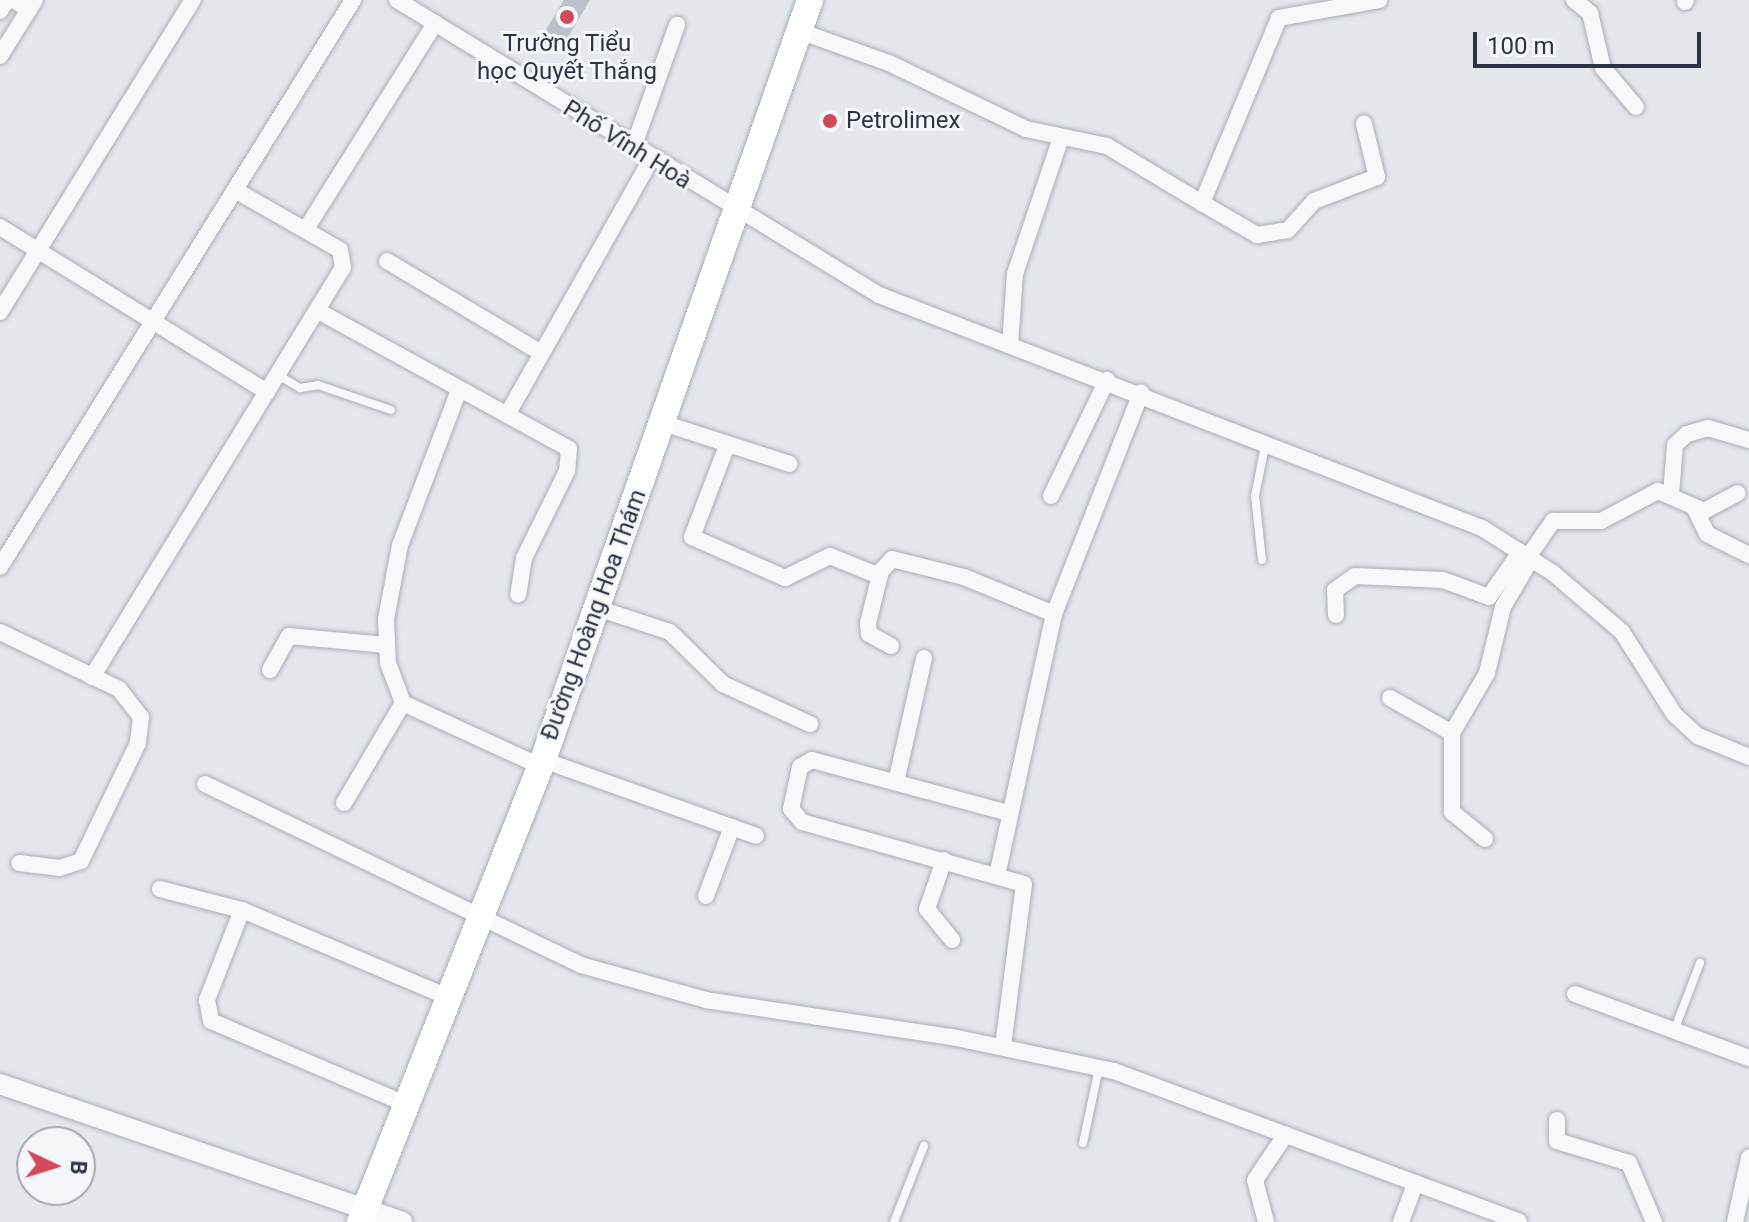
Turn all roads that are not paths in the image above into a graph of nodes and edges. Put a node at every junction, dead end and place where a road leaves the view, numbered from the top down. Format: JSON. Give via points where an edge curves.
{"nodes":[{"id":1,"x":7,"y":0,"type":"edge"},
{"id":2,"x":14,"y":0,"type":"edge"},
{"id":3,"x":193,"y":0,"type":"edge"},
{"id":4,"x":353,"y":0,"type":"edge"},
{"id":5,"x":397,"y":0,"type":"edge"},
{"id":6,"x":810,"y":0,"type":"edge"},
{"id":7,"x":1379,"y":0,"type":"edge"},
{"id":8,"x":1574,"y":0,"type":"edge"},
{"id":9,"x":32,"y":5,"type":"edge"},
{"id":10,"x":0,"y":11,"type":"edge"},
{"id":11,"x":435,"y":23,"type":"junction"},
{"id":12,"x":677,"y":25,"type":"dead end"},
{"id":13,"x":799,"y":31,"type":"junction"},
{"id":14,"x":0,"y":56,"type":"edge"},
{"id":15,"x":1636,"y":107,"type":"dead end"},
{"id":16,"x":1364,"y":124,"type":"dead end"},
{"id":17,"x":1060,"y":140,"type":"junction"},
{"id":18,"x":633,"y":148,"type":"junction"},
{"id":19,"x":651,"y":159,"type":"junction"},
{"id":20,"x":235,"y":190,"type":"junction"},
{"id":21,"x":1202,"y":203,"type":"junction"},
{"id":22,"x":736,"y":212,"type":"junction"},
{"id":23,"x":0,"y":227,"type":"edge"},
{"id":24,"x":306,"y":229,"type":"junction"},
{"id":25,"x":38,"y":251,"type":"junction"},
{"id":26,"x":387,"y":261,"type":"dead end"},
{"id":27,"x":0,"y":312,"type":"edge"},
{"id":28,"x":320,"y":312,"type":"junction"},
{"id":29,"x":152,"y":321,"type":"junction"},
{"id":30,"x":1010,"y":345,"type":"junction"},
{"id":31,"x":538,"y":351,"type":"junction"},
{"id":32,"x":278,"y":375,"type":"junction"},
{"id":33,"x":1107,"y":380,"type":"junction"},
{"id":34,"x":459,"y":390,"type":"junction"},
{"id":35,"x":267,"y":392,"type":"junction"},
{"id":36,"x":1141,"y":393,"type":"junction"},
{"id":37,"x":391,"y":410,"type":"dead end"},
{"id":38,"x":507,"y":415,"type":"junction"},
{"id":39,"x":663,"y":423,"type":"junction"},
{"id":40,"x":1749,"y":440,"type":"edge"},
{"id":41,"x":1265,"y":446,"type":"junction"},
{"id":42,"x":726,"y":448,"type":"junction"},
{"id":43,"x":790,"y":464,"type":"dead end"},
{"id":44,"x":1738,"y":493,"type":"dead end"},
{"id":45,"x":1671,"y":494,"type":"junction"},
{"id":46,"x":1051,"y":496,"type":"dead end"},
{"id":47,"x":1694,"y":507,"type":"junction"},
{"id":48,"x":1749,"y":555,"type":"edge"},
{"id":49,"x":1526,"y":556,"type":"junction"},
{"id":50,"x":1262,"y":560,"type":"dead end"},
{"id":51,"x":0,"y":567,"type":"edge"},
{"id":52,"x":879,"y":576,"type":"junction"},
{"id":53,"x":518,"y":595,"type":"dead end"},
{"id":54,"x":594,"y":607,"type":"junction"},
{"id":55,"x":1054,"y":614,"type":"junction"},
{"id":56,"x":1336,"y":615,"type":"dead end"},
{"id":57,"x":0,"y":632,"type":"edge"},
{"id":58,"x":386,"y":645,"type":"junction"},
{"id":59,"x":891,"y":646,"type":"dead end"},
{"id":60,"x":924,"y":658,"type":"dead end"},
{"id":61,"x":270,"y":670,"type":"dead end"},
{"id":62,"x":92,"y":677,"type":"junction"},
{"id":63,"x":1390,"y":698,"type":"dead end"},
{"id":64,"x":403,"y":703,"type":"junction"},
{"id":65,"x":810,"y":724,"type":"dead end"},
{"id":66,"x":1452,"y":733,"type":"junction"},
{"id":67,"x":1749,"y":757,"type":"edge"},
{"id":68,"x":541,"y":763,"type":"junction"},
{"id":69,"x":897,"y":778,"type":"junction"},
{"id":70,"x":205,"y":784,"type":"dead end"},
{"id":71,"x":344,"y":803,"type":"dead end"},
{"id":72,"x":1009,"y":813,"type":"junction"},
{"id":73,"x":732,"y":827,"type":"junction"},
{"id":74,"x":756,"y":836,"type":"dead end"},
{"id":75,"x":1485,"y":839,"type":"dead end"},
{"id":76,"x":944,"y":860,"type":"junction"},
{"id":77,"x":19,"y":863,"type":"dead end"},
{"id":78,"x":998,"y":871,"type":"junction"},
{"id":79,"x":160,"y":889,"type":"dead end"},
{"id":80,"x":706,"y":896,"type":"dead end"},
{"id":81,"x":242,"y":910,"type":"junction"},
{"id":82,"x":484,"y":918,"type":"junction"},
{"id":83,"x":952,"y":940,"type":"dead end"},
{"id":84,"x":1700,"y":963,"type":"dead end"},
{"id":85,"x":1575,"y":994,"type":"dead end"},
{"id":86,"x":453,"y":999,"type":"junction"},
{"id":87,"x":1674,"y":1031,"type":"junction"},
{"id":88,"x":1003,"y":1046,"type":"junction"},
{"id":89,"x":1749,"y":1058,"type":"edge"},
{"id":90,"x":1099,"y":1067,"type":"junction"},
{"id":91,"x":0,"y":1084,"type":"edge"},
{"id":92,"x":410,"y":1106,"type":"junction"},
{"id":93,"x":1557,"y":1120,"type":"dead end"},
{"id":94,"x":1286,"y":1134,"type":"junction"},
{"id":95,"x":1083,"y":1143,"type":"dead end"},
{"id":96,"x":924,"y":1146,"type":"dead end"},
{"id":97,"x":1749,"y":1158,"type":"edge"},
{"id":98,"x":1415,"y":1184,"type":"junction"},
{"id":99,"x":364,"y":1216,"type":"edge"},
{"id":100,"x":402,"y":1222,"type":"edge"},
{"id":101,"x":894,"y":1222,"type":"edge"},
{"id":102,"x":1266,"y":1222,"type":"edge"},
{"id":103,"x":1401,"y":1222,"type":"edge"},
{"id":104,"x":1519,"y":1222,"type":"edge"},
{"id":105,"x":1654,"y":1222,"type":"edge"},
{"id":106,"x":1735,"y":1222,"type":"edge"}],
"edges":[{"from":1,"to":10,"type":"street"},
{"from":2,"to":9,"type":"street"},
{"from":3,"to":25,"type":"street"},
{"from":4,"to":20,"type":"street"},
{"from":5,"to":11,"type":"street","name":"Phố Vĩnh Hoà"},
{"from":6,"to":13,"type":"main road","name":"Đường Hoàng Hoa Thám"},
{"from":7,"to":21,"type":"street","via":[[1279,18]]},
{"from":8,"to":15,"type":"street","via":[[1590,13],[1603,68]]},
{"from":9,"to":14,"type":"street"},
{"from":11,"to":18,"type":"street","name":"Phố Vĩnh Hoà"},
{"from":11,"to":24,"type":"street"},
{"from":12,"to":18,"type":"street"},
{"from":13,"to":17,"type":"street"},
{"from":13,"to":22,"type":"main road","name":"Đường Hoàng Hoa Thám"},
{"from":16,"to":21,"type":"street","via":[[1377,177],[1314,201],[1288,230],[1257,235]]},
{"from":17,"to":21,"type":"street","via":[[1128,155]]},
{"from":17,"to":30,"type":"street","via":[[1015,274]]},
{"from":18,"to":19,"type":"street","name":"Phố Vĩnh Hoà"},
{"from":19,"to":22,"type":"street","name":"Phố Vĩnh Hoà"},
{"from":19,"to":31,"type":"street"},
{"from":20,"to":24,"type":"street"},
{"from":20,"to":29,"type":"street"},
{"from":22,"to":30,"type":"street","name":"Phố Vĩnh Hoà","via":[[879,295]]},
{"from":22,"to":39,"type":"main road","name":"Đường Hoàng Hoa Thám"},
{"from":23,"to":25,"type":"street"},
{"from":24,"to":28,"type":"street","via":[[345,262]]},
{"from":25,"to":27,"type":"street"},
{"from":25,"to":29,"type":"street"},
{"from":26,"to":31,"type":"street"},
{"from":28,"to":32,"type":"street"},
{"from":28,"to":34,"type":"street"},
{"from":29,"to":35,"type":"street"},
{"from":29,"to":51,"type":"street"},
{"from":30,"to":33,"type":"street","name":"Phố Vĩnh Hoà"},
{"from":31,"to":38,"type":"street"},
{"from":32,"to":35,"type":"street"},
{"from":32,"to":37,"type":"lane","via":[[300,388],[318,385]]},
{"from":33,"to":36,"type":"street","name":"Phố Vĩnh Hoà"},
{"from":33,"to":46,"type":"street"},
{"from":34,"to":38,"type":"street"},
{"from":34,"to":58,"type":"street","via":[[400,545]]},
{"from":35,"to":62,"type":"street"},
{"from":36,"to":41,"type":"street","name":"Phố Vĩnh Hoà"},
{"from":36,"to":55,"type":"street"},
{"from":38,"to":53,"type":"street","via":[[569,449],[567,471],[528,546]]},
{"from":39,"to":42,"type":"street"},
{"from":39,"to":54,"type":"main road","name":"Đường Hoàng Hoa Thám"},
{"from":40,"to":45,"type":"street","via":[[1708,428],[1687,434],[1675,445]]},
{"from":41,"to":49,"type":"street","name":"Phố Vĩnh Hoà","via":[[1458,518]]},
{"from":41,"to":50,"type":"lane","via":[[1255,496]]},
{"from":42,"to":43,"type":"street"},
{"from":42,"to":52,"type":"street","via":[[692,537],[785,578],[830,556]]},
{"from":44,"to":47,"type":"street","via":[[1704,511]]},
{"from":45,"to":47,"type":"street"},
{"from":45,"to":49,"type":"street","via":[[1642,495],[1587,525],[1553,521]]},
{"from":47,"to":48,"type":"street","via":[[1707,534]]},
{"from":49,"to":56,"type":"street","via":[[1489,597],[1443,580],[1355,576],[1335,590]]},
{"from":49,"to":66,"type":"street","via":[[1503,607],[1487,673]]},
{"from":49,"to":67,"type":"street","name":"Phố Vĩnh Hoà","via":[[1622,632],[1674,714],[1698,736]]},
{"from":52,"to":55,"type":"street","via":[[892,559],[922,564]]},
{"from":52,"to":59,"type":"street","via":[[869,634]]},
{"from":54,"to":65,"type":"street","via":[[670,632],[723,684]]},
{"from":54,"to":68,"type":"main road","name":"Đường Hoàng Hoa Thám"},
{"from":55,"to":72,"type":"street"},
{"from":57,"to":62,"type":"street"},
{"from":58,"to":61,"type":"street","via":[[289,636]]},
{"from":58,"to":64,"type":"street"},
{"from":60,"to":69,"type":"street"},
{"from":62,"to":77,"type":"street","via":[[137,705],[138,743],[81,861],[60,868]]},
{"from":63,"to":66,"type":"street"},
{"from":64,"to":68,"type":"street"},
{"from":64,"to":71,"type":"street"},
{"from":66,"to":75,"type":"street","via":[[1452,812]]},
{"from":68,"to":73,"type":"street"},
{"from":68,"to":82,"type":"main road","name":"Đường Hoàng Hoa Thám"},
{"from":69,"to":72,"type":"street","via":[[949,801]]},
{"from":69,"to":76,"type":"street","via":[[806,760],[792,814]]},
{"from":70,"to":82,"type":"street"},
{"from":72,"to":78,"type":"street"},
{"from":73,"to":74,"type":"street"},
{"from":73,"to":80,"type":"street"},
{"from":76,"to":78,"type":"street"},
{"from":76,"to":83,"type":"street","via":[[927,909]]},
{"from":78,"to":88,"type":"street","via":[[1026,891]]},
{"from":79,"to":81,"type":"street"},
{"from":81,"to":86,"type":"street"},
{"from":81,"to":92,"type":"street","via":[[207,1000],[211,1021]]},
{"from":82,"to":86,"type":"main road","name":"Đường Hoàng Hoa Thám"},
{"from":82,"to":88,"type":"street","via":[[634,983]]},
{"from":84,"to":87,"type":"lane"},
{"from":85,"to":87,"type":"street"},
{"from":86,"to":92,"type":"main road","name":"Đường Hoàng Hoa Thám"},
{"from":87,"to":89,"type":"street"},
{"from":88,"to":90,"type":"street"},
{"from":90,"to":94,"type":"street"},
{"from":90,"to":95,"type":"lane"},
{"from":91,"to":99,"type":"street"},
{"from":92,"to":99,"type":"main road","name":"Đường Hoàng Hoa Thám"},
{"from":93,"to":105,"type":"street","via":[[1557,1141],[1629,1163]]},
{"from":94,"to":98,"type":"street"},
{"from":94,"to":102,"type":"street","via":[[1255,1180]]},
{"from":96,"to":101,"type":"lane"},
{"from":97,"to":106,"type":"street"},
{"from":98,"to":103,"type":"street"},
{"from":98,"to":104,"type":"street"},
{"from":99,"to":100,"type":"street"}]}
